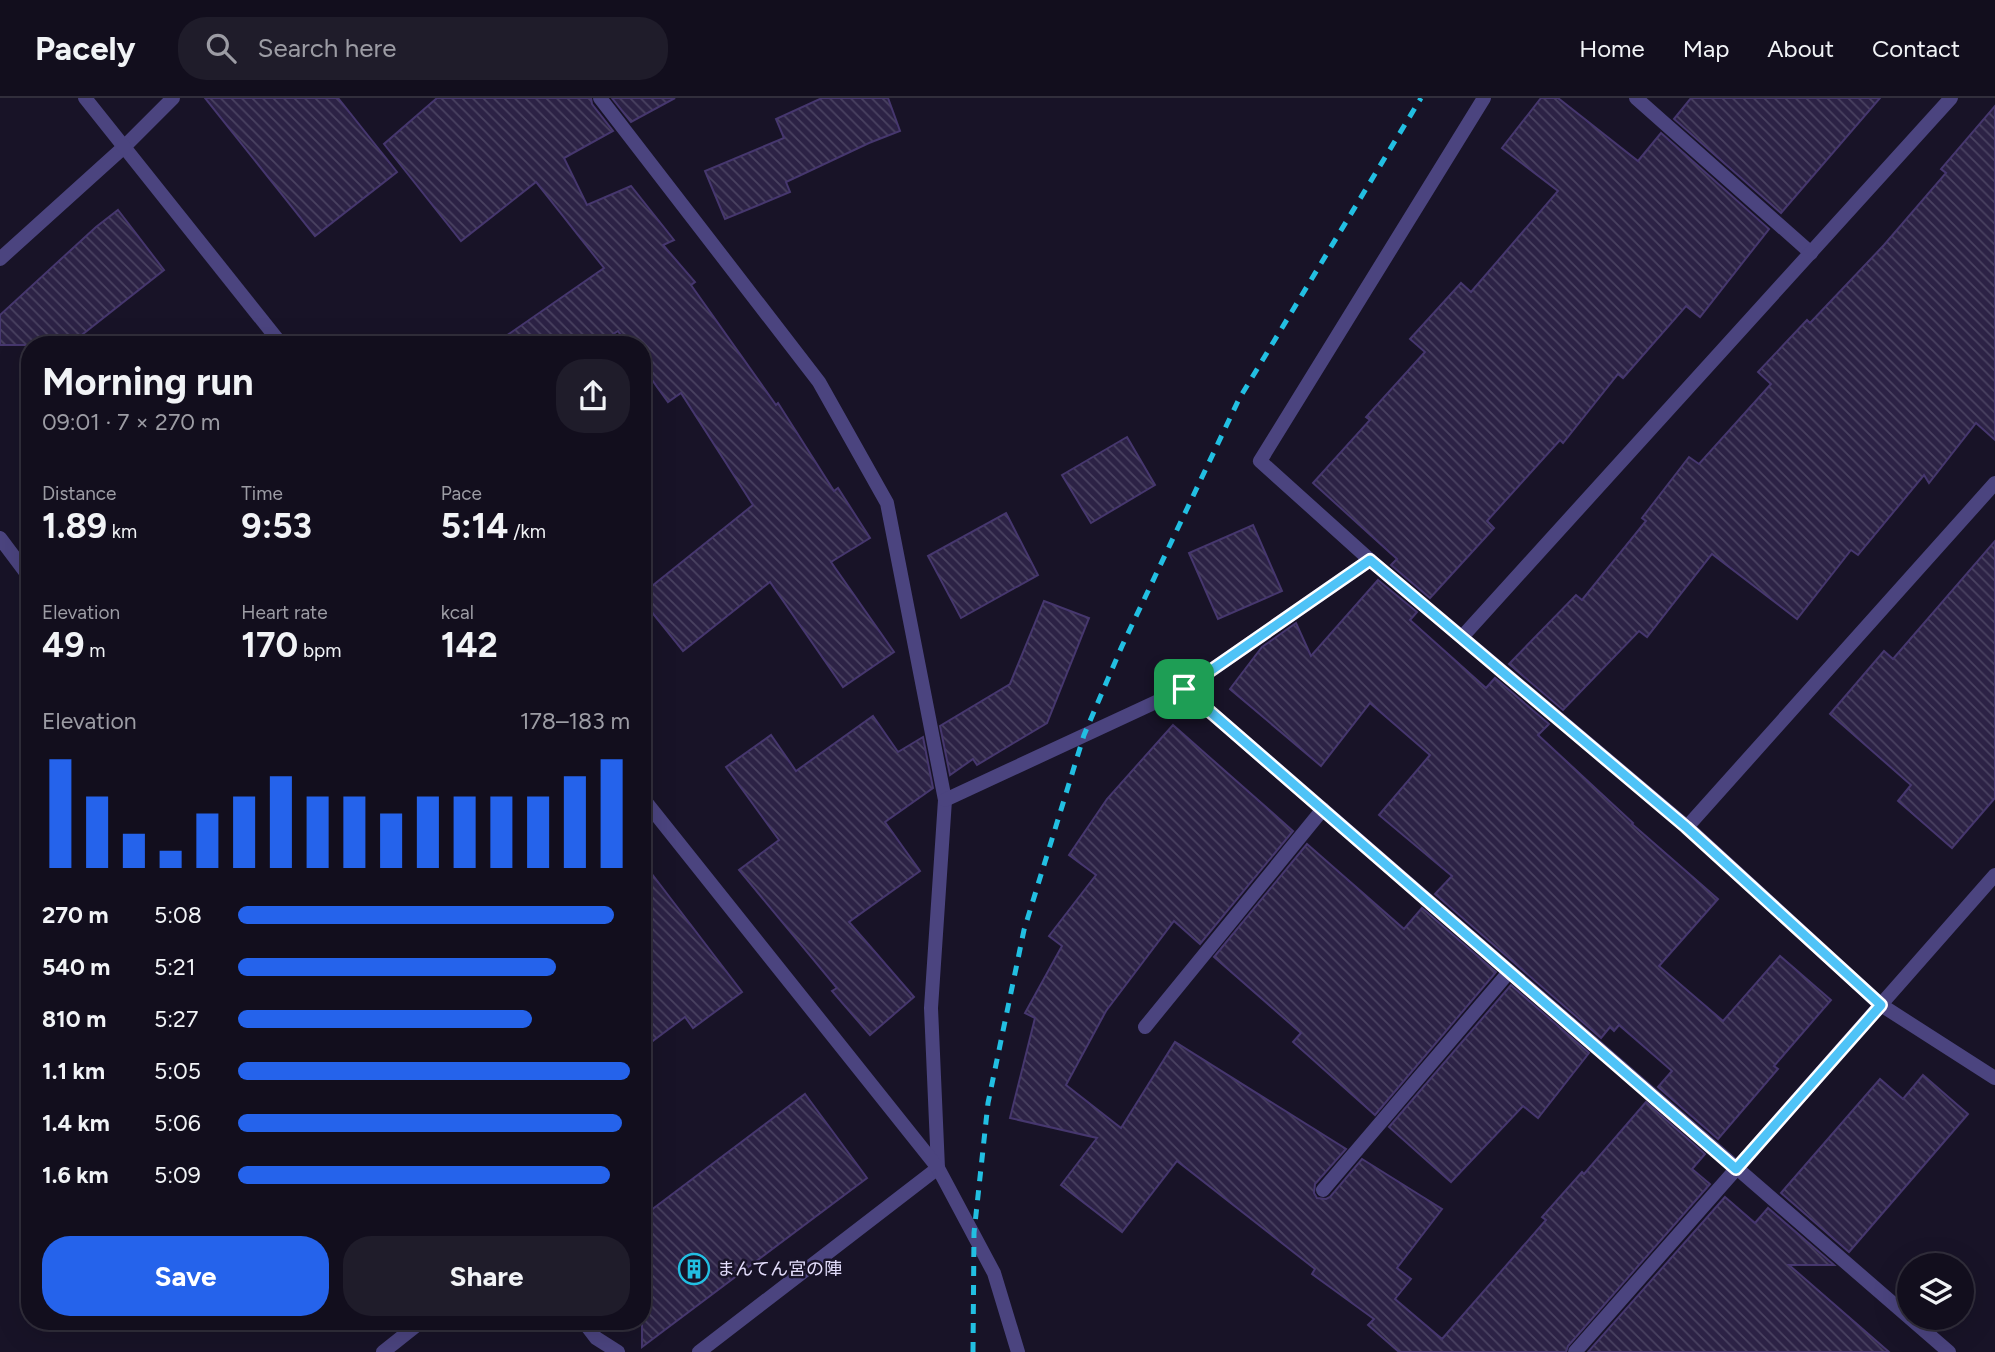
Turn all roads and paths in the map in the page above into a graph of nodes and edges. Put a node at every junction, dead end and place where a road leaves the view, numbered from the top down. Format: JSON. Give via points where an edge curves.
{"nodes":[{"id":1,"x":85,"y":98,"type":"edge"},
{"id":2,"x":173,"y":98,"type":"edge"},
{"id":3,"x":600,"y":98,"type":"edge"},
{"id":4,"x":1484,"y":98,"type":"edge"},
{"id":5,"x":1636,"y":98,"type":"edge"},
{"id":6,"x":1951,"y":98,"type":"edge"},
{"id":7,"x":124,"y":148,"type":"junction"},
{"id":8,"x":1811,"y":253,"type":"junction"},
{"id":9,"x":0,"y":259,"type":"edge"},
{"id":10,"x":275,"y":336,"type":"edge"},
{"id":11,"x":1995,"y":482,"type":"edge"},
{"id":12,"x":0,"y":538,"type":"edge"},
{"id":13,"x":5,"y":554,"type":"edge"},
{"id":14,"x":1370,"y":560,"type":"junction"},
{"id":15,"x":21,"y":569,"type":"edge"},
{"id":16,"x":1462,"y":637,"type":"junction"},
{"id":17,"x":1184,"y":689,"type":"junction"},
{"id":18,"x":945,"y":800,"type":"junction"},
{"id":19,"x":651,"y":808,"type":"edge"},
{"id":20,"x":1323,"y":810,"type":"junction"},
{"id":21,"x":1686,"y":827,"type":"junction"},
{"id":22,"x":1995,"y":875,"type":"edge"},
{"id":23,"x":1509,"y":972,"type":"junction"},
{"id":24,"x":1881,"y":1005,"type":"junction"},
{"id":25,"x":1145,"y":1027,"type":"dead end"},
{"id":26,"x":1995,"y":1078,"type":"edge"},
{"id":27,"x":938,"y":1168,"type":"junction"},
{"id":28,"x":1736,"y":1169,"type":"junction"},
{"id":29,"x":1323,"y":1190,"type":"dead end"},
{"id":30,"x":411,"y":1330,"type":"edge"},
{"id":31,"x":590,"y":1330,"type":"edge"},
{"id":32,"x":383,"y":1352,"type":"edge"},
{"id":33,"x":618,"y":1352,"type":"edge"},
{"id":34,"x":699,"y":1352,"type":"edge"},
{"id":35,"x":1018,"y":1352,"type":"edge"},
{"id":36,"x":1575,"y":1352,"type":"edge"},
{"id":37,"x":1949,"y":1352,"type":"edge"}],
"edges":[{"from":1,"to":7,"type":"street"},
{"from":2,"to":7,"type":"street"},
{"from":3,"to":18,"type":"street","via":[[819,382],[887,503]]},
{"from":4,"to":14,"type":"street","via":[[1260,461]]},
{"from":5,"to":8,"type":"street"},
{"from":6,"to":8,"type":"street"},
{"from":7,"to":9,"type":"street"},
{"from":7,"to":10,"type":"street"},
{"from":8,"to":16,"type":"street"},
{"from":11,"to":21,"type":"street"},
{"from":12,"to":13,"type":"street"},
{"from":13,"to":15,"type":"street"},
{"from":14,"to":16,"type":"street"},
{"from":14,"to":17,"type":"street"},
{"from":16,"to":21,"type":"street"},
{"from":17,"to":18,"type":"street"},
{"from":17,"to":20,"type":"street"},
{"from":18,"to":27,"type":"street","via":[[931,1008]]},
{"from":19,"to":27,"type":"street"},
{"from":20,"to":23,"type":"street"},
{"from":20,"to":25,"type":"street"},
{"from":21,"to":24,"type":"street"},
{"from":22,"to":24,"type":"street"},
{"from":23,"to":28,"type":"street"},
{"from":23,"to":29,"type":"street"},
{"from":24,"to":26,"type":"street"},
{"from":24,"to":28,"type":"street"},
{"from":27,"to":34,"type":"street"},
{"from":27,"to":35,"type":"street","via":[[994,1273]]},
{"from":28,"to":36,"type":"street"},
{"from":28,"to":37,"type":"street"},
{"from":30,"to":32,"type":"street"},
{"from":31,"to":33,"type":"street"}]}
